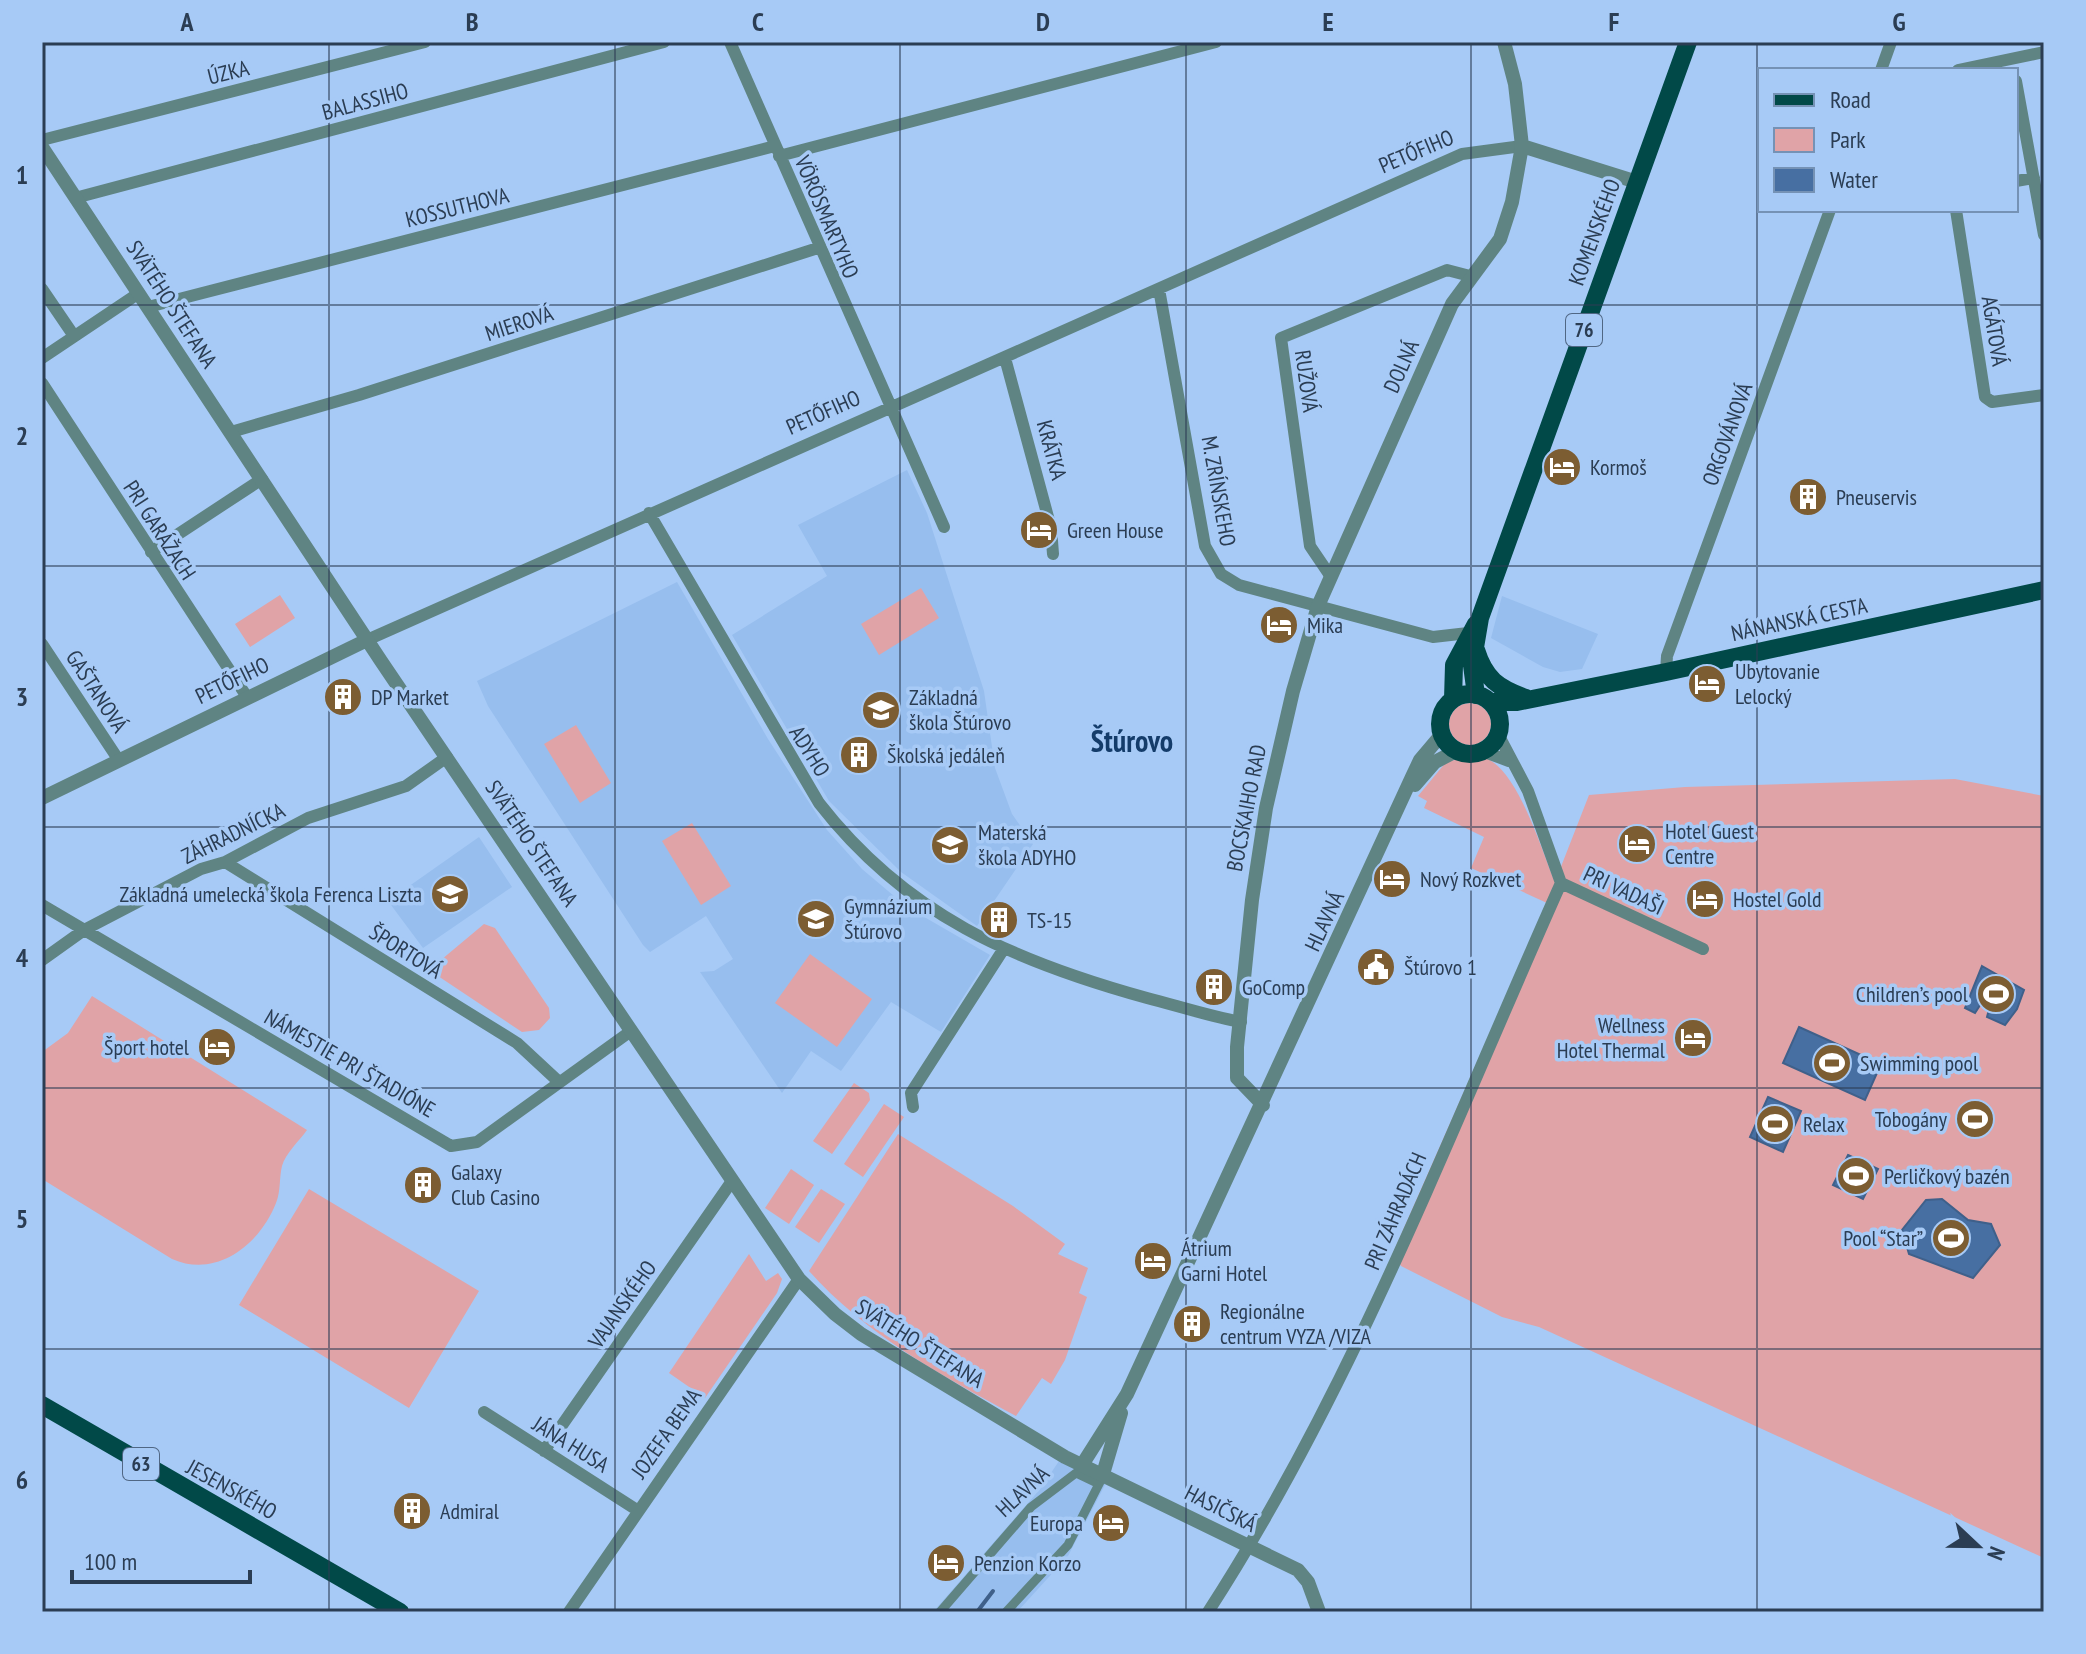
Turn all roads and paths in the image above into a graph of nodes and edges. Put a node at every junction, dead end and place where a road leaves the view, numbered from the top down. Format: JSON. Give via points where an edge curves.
{"nodes":[{"id":1,"x":425,"y":42,"type":"edge"},
{"id":2,"x":664,"y":42,"type":"edge"},
{"id":3,"x":730,"y":42,"type":"edge"},
{"id":4,"x":1216,"y":42,"type":"edge"},
{"id":5,"x":1504,"y":42,"type":"edge"},
{"id":6,"x":1688,"y":42,"type":"edge"},
{"id":7,"x":1891,"y":42,"type":"edge"},
{"id":8,"x":2044,"y":52,"type":"edge"},
{"id":9,"x":2013,"y":64,"type":"edge"},
{"id":10,"x":1882,"y":68,"type":"edge"},
{"id":11,"x":1976,"y":68,"type":"edge"},
{"id":12,"x":2018,"y":92,"type":"edge"},
{"id":13,"x":42,"y":140,"type":"edge"},
{"id":14,"x":1522,"y":146,"type":"junction"},
{"id":15,"x":42,"y":147,"type":"edge"},
{"id":16,"x":777,"y":151,"type":"junction"},
{"id":17,"x":2034,"y":178,"type":"junction"},
{"id":18,"x":2018,"y":181,"type":"edge"},
{"id":19,"x":1637,"y":182,"type":"junction"},
{"id":20,"x":75,"y":198,"type":"junction"},
{"id":21,"x":1829,"y":212,"type":"edge"},
{"id":22,"x":1956,"y":212,"type":"edge"},
{"id":23,"x":2044,"y":235,"type":"edge"},
{"id":24,"x":818,"y":248,"type":"junction"},
{"id":25,"x":1470,"y":276,"type":"junction"},
{"id":26,"x":42,"y":289,"type":"edge"},
{"id":27,"x":1159,"y":289,"type":"junction"},
{"id":28,"x":139,"y":293,"type":"junction"},
{"id":29,"x":148,"y":307,"type":"junction"},
{"id":30,"x":74,"y":336,"type":"junction"},
{"id":31,"x":42,"y":358,"type":"edge"},
{"id":32,"x":1005,"y":358,"type":"junction"},
{"id":33,"x":42,"y":383,"type":"edge"},
{"id":34,"x":2044,"y":395,"type":"edge"},
{"id":35,"x":891,"y":406,"type":"junction"},
{"id":36,"x":231,"y":432,"type":"junction"},
{"id":37,"x":262,"y":479,"type":"junction"},
{"id":38,"x":649,"y":513,"type":"junction"},
{"id":39,"x":944,"y":527,"type":"dead end"},
{"id":40,"x":151,"y":552,"type":"junction"},
{"id":41,"x":1053,"y":554,"type":"dead end"},
{"id":42,"x":1331,"y":577,"type":"junction"},
{"id":43,"x":2044,"y":590,"type":"edge"},
{"id":44,"x":1318,"y":606,"type":"junction"},
{"id":45,"x":1433,"y":637,"type":"junction"},
{"id":46,"x":367,"y":640,"type":"junction"},
{"id":47,"x":1471,"y":640,"type":"junction"},
{"id":48,"x":42,"y":644,"type":"edge"},
{"id":49,"x":1454,"y":665,"type":"junction"},
{"id":50,"x":1666,"y":672,"type":"junction"},
{"id":51,"x":1564,"y":692,"type":"junction"},
{"id":52,"x":247,"y":697,"type":"junction"},
{"id":53,"x":1483,"y":698,"type":"junction"},
{"id":54,"x":1453,"y":699,"type":"junction"},
{"id":55,"x":1529,"y":699,"type":"junction"},
{"id":56,"x":1499,"y":730,"type":"junction"},
{"id":57,"x":1442,"y":734,"type":"junction"},
{"id":58,"x":1456,"y":751,"type":"junction"},
{"id":59,"x":1482,"y":751,"type":"junction"},
{"id":60,"x":447,"y":757,"type":"junction"},
{"id":61,"x":118,"y":759,"type":"junction"},
{"id":62,"x":1509,"y":761,"type":"junction"},
{"id":63,"x":42,"y":798,"type":"edge"},
{"id":64,"x":1405,"y":798,"type":"junction"},
{"id":65,"x":225,"y":862,"type":"junction"},
{"id":66,"x":1561,"y":883,"type":"junction"},
{"id":67,"x":42,"y":905,"type":"edge"},
{"id":68,"x":84,"y":930,"type":"junction"},
{"id":69,"x":1703,"y":949,"type":"dead end"},
{"id":70,"x":1003,"y":950,"type":"junction"},
{"id":71,"x":42,"y":960,"type":"edge"},
{"id":72,"x":1241,"y":1022,"type":"junction"},
{"id":73,"x":631,"y":1031,"type":"junction"},
{"id":74,"x":559,"y":1082,"type":"junction"},
{"id":75,"x":1263,"y":1105,"type":"junction"},
{"id":76,"x":913,"y":1107,"type":"dead end"},
{"id":77,"x":732,"y":1181,"type":"junction"},
{"id":78,"x":799,"y":1279,"type":"junction"},
{"id":79,"x":1127,"y":1394,"type":"junction"},
{"id":80,"x":42,"y":1405,"type":"edge"},
{"id":81,"x":484,"y":1412,"type":"dead end"},
{"id":82,"x":544,"y":1451,"type":"junction"},
{"id":83,"x":1079,"y":1469,"type":"junction"},
{"id":84,"x":1101,"y":1479,"type":"junction"},
{"id":85,"x":637,"y":1510,"type":"junction"},
{"id":86,"x":1250,"y":1547,"type":"junction"},
{"id":87,"x":400,"y":1612,"type":"edge"},
{"id":88,"x":569,"y":1612,"type":"edge"},
{"id":89,"x":940,"y":1612,"type":"edge"},
{"id":90,"x":1006,"y":1612,"type":"edge"},
{"id":91,"x":1208,"y":1612,"type":"edge"},
{"id":92,"x":1319,"y":1612,"type":"edge"}],
"edges":[{"from":1,"to":13,"type":"street","name":"ÚZKA"},
{"from":2,"to":20,"type":"street","name":"BALASSIHO"},
{"from":3,"to":16,"type":"street","name":"VÖRÖSMARTYHO"},
{"from":4,"to":16,"type":"street","name":"KOSSUTHOVA"},
{"from":5,"to":14,"type":"street","name":"DOLNÁ"},
{"from":6,"to":19,"type":"main road","name":"KOMENSKÉHO","number":"76"},
{"from":7,"to":10,"type":"street"},
{"from":8,"to":9,"type":"street"},
{"from":9,"to":11,"type":"street"},
{"from":12,"to":17,"type":"street"},
{"from":14,"to":19,"type":"street","name":"PETŐFIHO"},
{"from":14,"to":25,"type":"street","name":"DOLNÁ","via":[[1500,239]]},
{"from":14,"to":27,"type":"street","name":"PETŐFIHO","via":[[1462,154]]},
{"from":15,"to":20,"type":"street","name":"SVÄTÉHO ŠTEFANA"},
{"from":16,"to":24,"type":"street","name":"VÖRÖSMARTYHO"},
{"from":16,"to":29,"type":"street","name":"KOSSUTHOVA"},
{"from":17,"to":18,"type":"street"},
{"from":17,"to":23,"type":"street"},
{"from":19,"to":47,"type":"main road","name":"KOMENSKÉHO","number":"76"},
{"from":20,"to":28,"type":"street","name":"SVÄTÉHO ŠTEFANA"},
{"from":21,"to":50,"type":"street","name":"ORGOVÁNOVÁ","via":[[1667,656]]},
{"from":22,"to":34,"type":"street","name":"AGÁTOVÁ","via":[[1985,397],[1992,402]]},
{"from":24,"to":35,"type":"street","name":"VÖRÖSMARTYHO"},
{"from":24,"to":36,"type":"street","name":"MIEROVÁ"},
{"from":25,"to":42,"type":"street","name":"DOLNÁ","via":[[1452,304]]},
{"from":25,"to":42,"type":"street","name":"RUŽOVÁ","via":[[1447,270],[1281,338],[1310,546]]},
{"from":26,"to":30,"type":"street"},
{"from":27,"to":32,"type":"street","name":"PETŐFIHO"},
{"from":27,"to":44,"type":"street","name":"M. ZRÍNSKEHO","via":[[1210,560],[1239,585]]},
{"from":28,"to":29,"type":"street","name":"SVÄTÉHO ŠTEFANA"},
{"from":28,"to":30,"type":"street"},
{"from":29,"to":36,"type":"street","name":"SVÄTÉHO ŠTEFANA"},
{"from":30,"to":31,"type":"street"},
{"from":32,"to":35,"type":"street","name":"PETŐFIHO"},
{"from":32,"to":41,"type":"street","name":"KRÁTKA","via":[[1051,528]]},
{"from":33,"to":40,"type":"street","name":"PRI GARÁŽACH"},
{"from":35,"to":38,"type":"street","name":"PETŐFIHO"},
{"from":35,"to":39,"type":"street","name":"VÖRÖSMARTYHO"},
{"from":36,"to":37,"type":"street","name":"SVÄTÉHO ŠTEFANA"},
{"from":37,"to":40,"type":"street"},
{"from":37,"to":46,"type":"street","name":"SVÄTÉHO ŠTEFANA"},
{"from":38,"to":46,"type":"street","name":"PETŐFIHO"},
{"from":38,"to":70,"type":"street","name":"ADYHO","via":[[776,734],[850,842],[903,890]]},
{"from":40,"to":52,"type":"street","name":"PRI GARÁŽACH"},
{"from":42,"to":44,"type":"street","name":"DOLNÁ"},
{"from":43,"to":50,"type":"main road","name":"NÁNANSKÁ CESTA"},
{"from":44,"to":45,"type":"street","name":"M. ZRÍNSKEHO"},
{"from":44,"to":72,"type":"street","name":"BOCSKAIHO RAD","via":[[1266,808]]},
{"from":45,"to":47,"type":"street"},
{"from":45,"to":49,"type":"street","via":[[1450,650]]},
{"from":46,"to":52,"type":"street","name":"PETŐFIHO"},
{"from":46,"to":60,"type":"street","name":"SVÄTÉHO ŠTEFANA"},
{"from":47,"to":49,"type":"main road","number":"76"},
{"from":47,"to":53,"type":"main road","via":[[1472,679]]},
{"from":47,"to":55,"type":"main road","via":[[1492,681]]},
{"from":48,"to":61,"type":"street","name":"GAŠTANOVÁ"},
{"from":49,"to":54,"type":"main road","number":"76"},
{"from":50,"to":51,"type":"main road","name":"NÁNANSKÁ CESTA"},
{"from":51,"to":55,"type":"main road","name":"NÁNANSKÁ CESTA"},
{"from":51,"to":56,"type":"main road"},
{"from":52,"to":61,"type":"street","name":"PETŐFIHO"},
{"from":53,"to":54,"type":"main road"},
{"from":53,"to":55,"type":"main road","name":"NÁNANSKÁ CESTA"},
{"from":53,"to":56,"type":"main road","via":[[1498,716]]},
{"from":54,"to":57,"type":"main road","number":"76","via":[[1441,715]]},
{"from":56,"to":59,"type":"main road"},
{"from":56,"to":62,"type":"street","name":"PRI VADAŠI"},
{"from":57,"to":58,"type":"main road"},
{"from":57,"to":64,"type":"street","name":"HLAVNÁ","via":[[1420,760]]},
{"from":58,"to":59,"type":"main road"},
{"from":58,"to":64,"type":"street","name":"HLAVNÁ","via":[[1435,762]]},
{"from":59,"to":62,"type":"street"},
{"from":60,"to":65,"type":"street","name":"ZÁHRADNÍCKA","via":[[406,786],[308,818]]},
{"from":60,"to":73,"type":"street","name":"SVÄTÉHO ŠTEFANA"},
{"from":61,"to":63,"type":"street","name":"PETŐFIHO"},
{"from":62,"to":66,"type":"street","name":"PRI VADAŠI","via":[[1528,791]]},
{"from":64,"to":75,"type":"street","name":"HLAVNÁ"},
{"from":65,"to":68,"type":"street","name":"ZÁHRADNÍCKA","via":[[201,869]]},
{"from":65,"to":74,"type":"street","name":"ŠPORTOVÁ","via":[[517,1043]]},
{"from":66,"to":69,"type":"street","name":"PRI VADAŠI"},
{"from":66,"to":86,"type":"street","name":"PRI ZÁHRADÁCH","via":[[1390,1277]]},
{"from":67,"to":68,"type":"street","name":"NÁMESTIE PRI ŠTADIÓNE"},
{"from":68,"to":71,"type":"street","name":"ZÁHRADNÍCKA"},
{"from":68,"to":74,"type":"street","name":"NÁMESTIE PRI ŠTADIÓNE","via":[[451,1146],[477,1142]]},
{"from":70,"to":72,"type":"street","name":"ADYHO","via":[[1063,974]]},
{"from":70,"to":76,"type":"street","via":[[911,1093]]},
{"from":72,"to":75,"type":"street","via":[[1237,1078]]},
{"from":73,"to":74,"type":"street","name":"NÁMESTIE PRI ŠTADIÓNE"},
{"from":73,"to":77,"type":"street","name":"SVÄTÉHO ŠTEFANA"},
{"from":75,"to":79,"type":"street","name":"HLAVNÁ"},
{"from":77,"to":78,"type":"street","name":"SVÄTÉHO ŠTEFANA"},
{"from":77,"to":82,"type":"street","name":"VAJANSKÉHO"},
{"from":78,"to":83,"type":"street","name":"SVÄTÉHO ŠTEFANA","via":[[861,1334]]},
{"from":78,"to":85,"type":"street","name":"JOZEFA BEMA"},
{"from":79,"to":83,"type":"street","name":"HLAVNÁ"},
{"from":79,"to":84,"type":"street","name":"HLAVNÁ"},
{"from":80,"to":87,"type":"main road","name":"JESENSKÉHO","number":"63"},
{"from":81,"to":82,"type":"street","name":"JÁNA HUSA"},
{"from":82,"to":85,"type":"street","name":"JÁNA HUSA"},
{"from":83,"to":84,"type":"street","name":"HASIČSKÁ"},
{"from":83,"to":89,"type":"street","name":"HLAVNÁ","via":[[1031,1507]]},
{"from":84,"to":86,"type":"street","name":"HASIČSKÁ"},
{"from":84,"to":90,"type":"street","name":"HLAVNÁ","via":[[1068,1545]]},
{"from":85,"to":88,"type":"street","name":"JOZEFA BEMA"},
{"from":86,"to":91,"type":"street","name":"PRI ZÁHRADÁCH"},
{"from":86,"to":92,"type":"street","name":"HASIČSKÁ","via":[[1303,1576]]}]}
